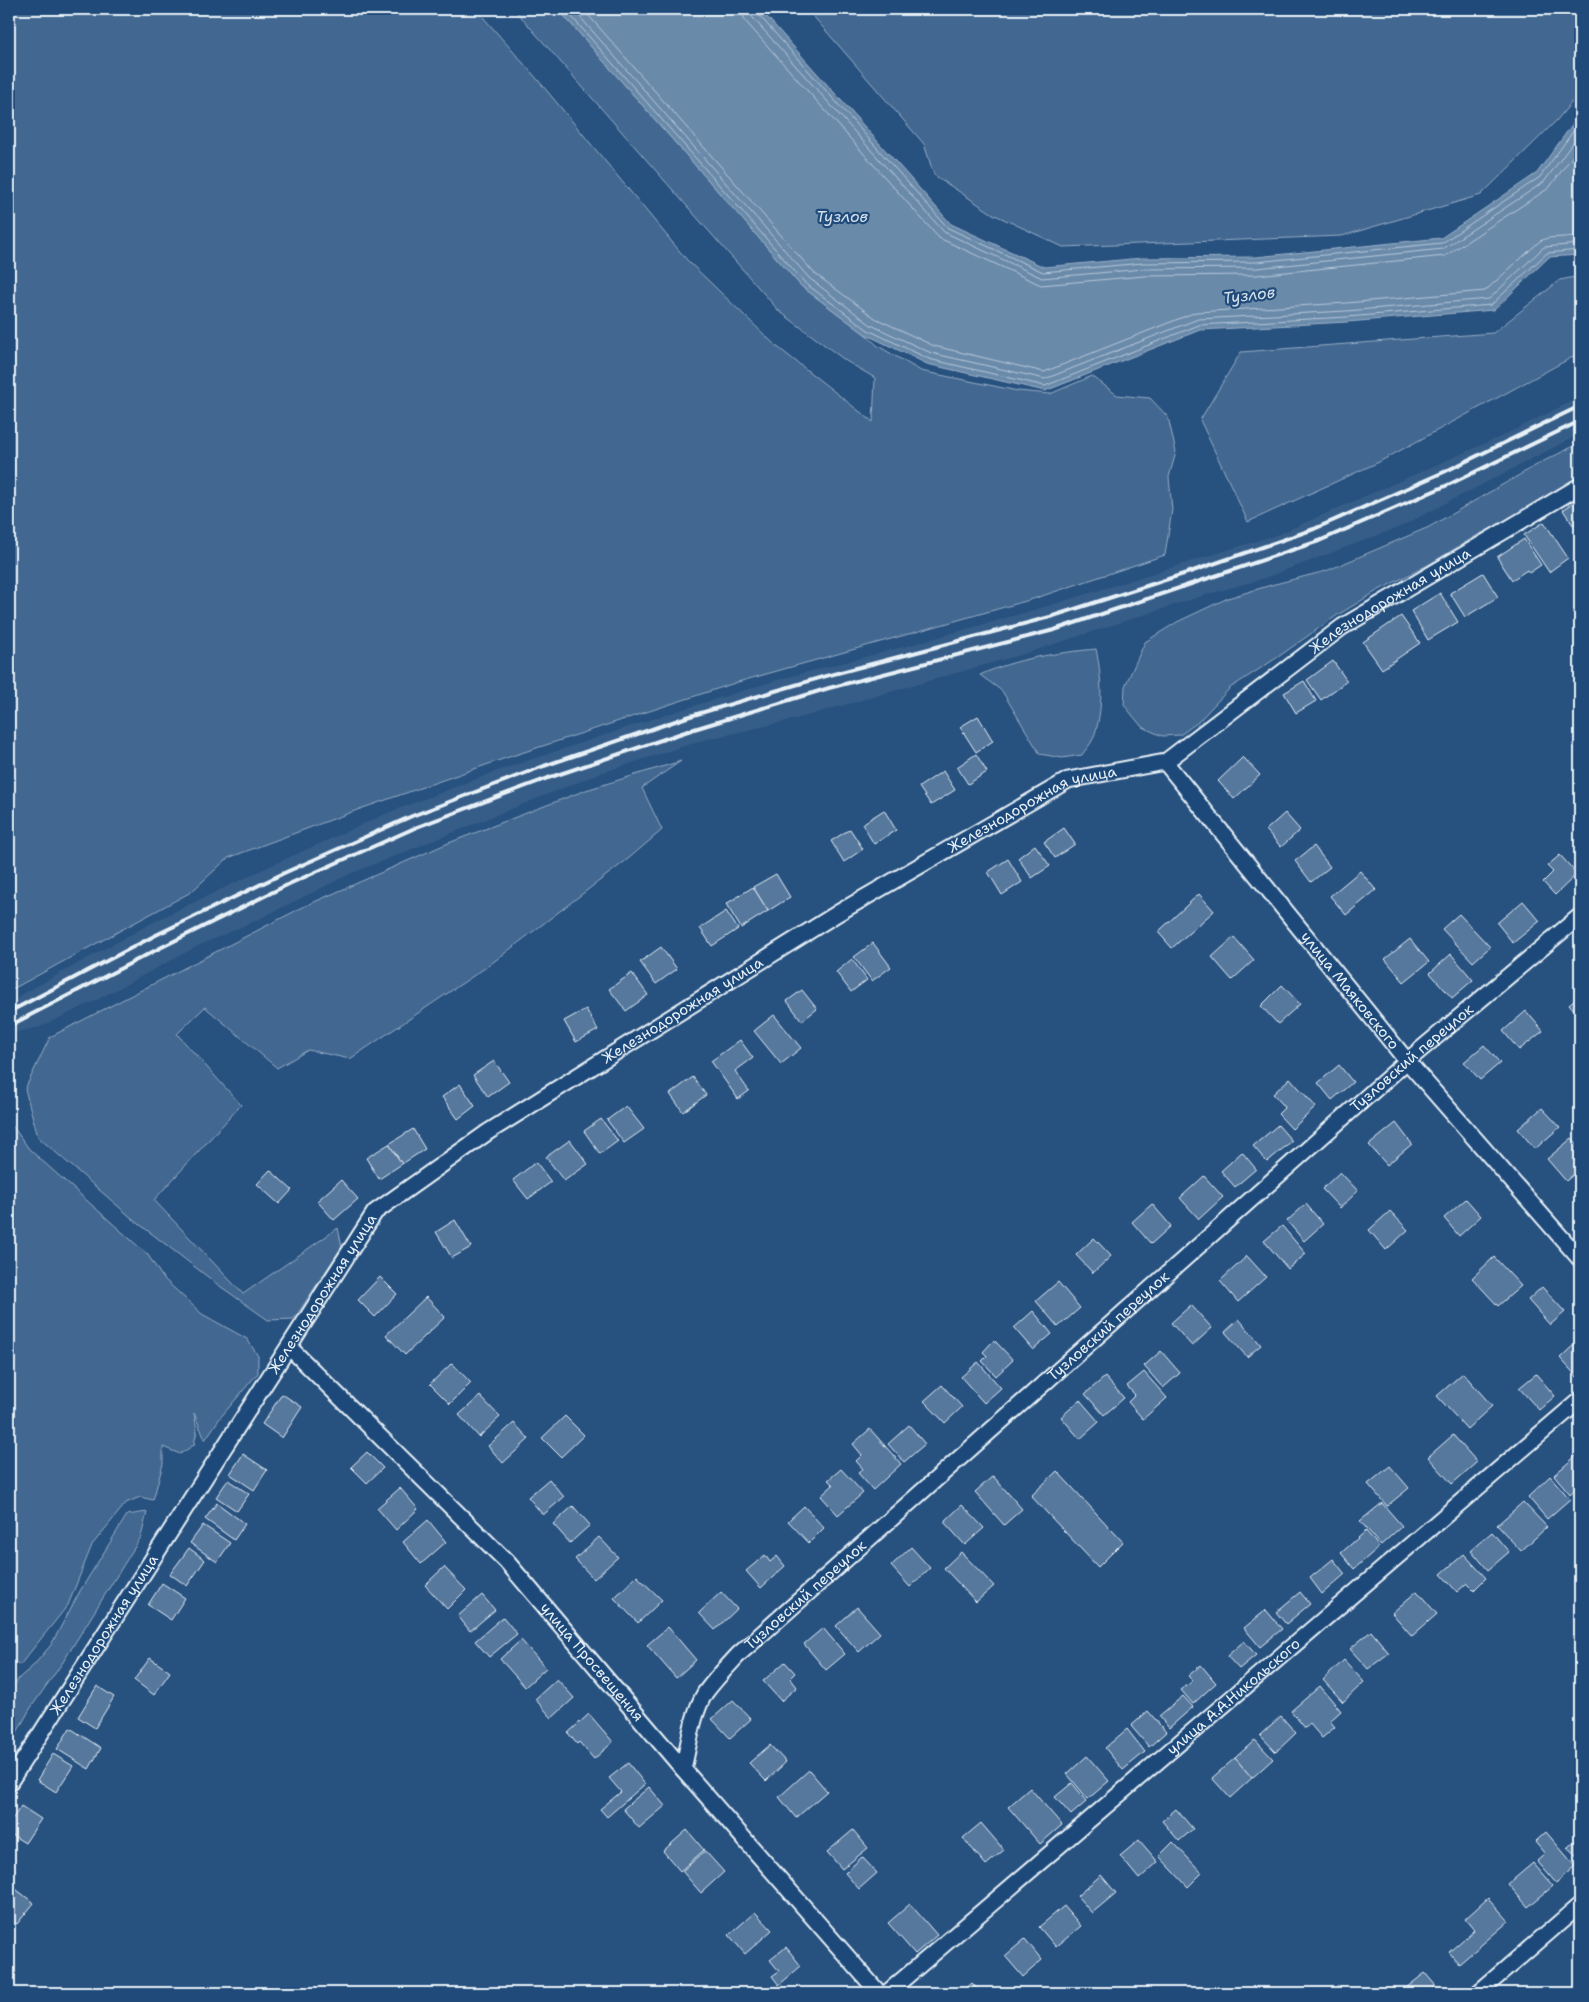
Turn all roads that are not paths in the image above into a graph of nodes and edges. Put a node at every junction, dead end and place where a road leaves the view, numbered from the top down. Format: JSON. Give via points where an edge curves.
{"nodes":[{"id":1,"x":1580,"y":486,"type":"edge"},
{"id":2,"x":1165,"y":762,"type":"junction"},
{"id":3,"x":1580,"y":916,"type":"edge"},
{"id":4,"x":1408,"y":1061,"type":"junction"},
{"id":5,"x":1580,"y":1259,"type":"edge"},
{"id":6,"x":290,"y":1348,"type":"junction"},
{"id":7,"x":1580,"y":1400,"type":"edge"},
{"id":8,"x":684,"y":1769,"type":"junction"},
{"id":9,"x":9,"y":1783,"type":"edge"},
{"id":10,"x":1580,"y":1905,"type":"edge"},
{"id":11,"x":879,"y":1993,"type":"edge"},
{"id":12,"x":887,"y":1993,"type":"edge"},
{"id":13,"x":1478,"y":1993,"type":"edge"}],
"edges":[{"from":1,"to":2,"type":"street","name":"Железнодорожная улица","via":[[1342,627]]},
{"from":2,"to":4,"type":"street","name":"улица Маяковского"},
{"from":2,"to":6,"type":"street","name":"Железнодорожная улица","via":[[1068,780],[838,913],[488,1132],[375,1212]]},
{"from":3,"to":4,"type":"street","name":"Тузловский переулок"},
{"from":4,"to":5,"type":"street","name":"улица Маяковского"},
{"from":4,"to":8,"type":"street","name":"Тузловский переулок","via":[[739,1654],[704,1695]]},
{"from":6,"to":8,"type":"street","name":"улица Просвещения","via":[[507,1562]]},
{"from":6,"to":9,"type":"street","name":"Железнодорожная улица"},
{"from":7,"to":12,"type":"street","name":"улица А.А.Никольского"},
{"from":8,"to":11,"type":"street","name":"улица Просвещения"},
{"from":10,"to":13,"type":"street"}]}
